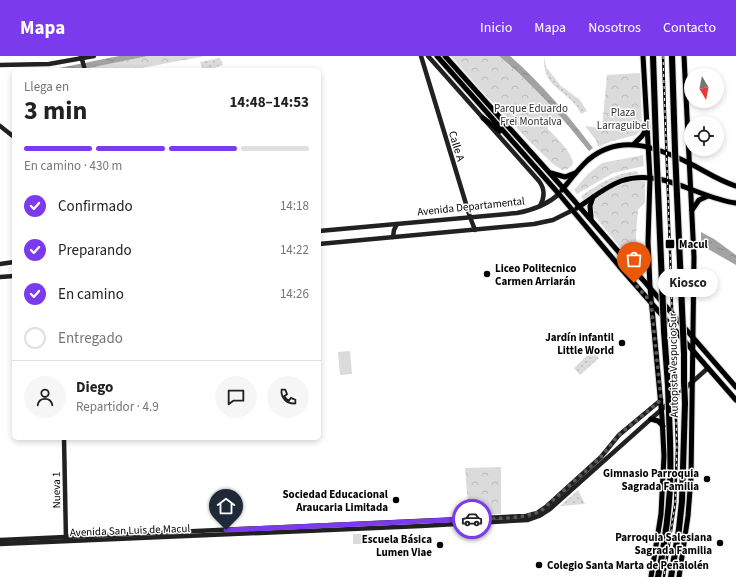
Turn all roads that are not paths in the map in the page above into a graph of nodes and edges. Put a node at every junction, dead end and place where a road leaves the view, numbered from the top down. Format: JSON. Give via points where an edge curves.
{"nodes":[{"id":1,"x":94,"y":56,"type":"edge"},
{"id":2,"x":421,"y":56,"type":"edge"},
{"id":3,"x":428,"y":56,"type":"edge"},
{"id":4,"x":437,"y":56,"type":"edge"},
{"id":5,"x":445,"y":56,"type":"edge"},
{"id":6,"x":643,"y":56,"type":"edge"},
{"id":7,"x":653,"y":56,"type":"edge"},
{"id":8,"x":672,"y":56,"type":"edge"},
{"id":9,"x":684,"y":56,"type":"edge"},
{"id":10,"x":82,"y":58,"type":"edge"},
{"id":11,"x":432,"y":61,"type":"junction"},
{"id":12,"x":0,"y":65,"type":"edge"},
{"id":13,"x":424,"y":66,"type":"junction"},
{"id":14,"x":85,"y":68,"type":"edge"},
{"id":15,"x":483,"y":118,"type":"junction"},
{"id":16,"x":0,"y":126,"type":"edge"},
{"id":17,"x":647,"y":126,"type":"junction"},
{"id":18,"x":12,"y":135,"type":"edge"},
{"id":19,"x":509,"y":137,"type":"junction"},
{"id":20,"x":634,"y":144,"type":"junction"},
{"id":21,"x":648,"y":147,"type":"junction"},
{"id":22,"x":689,"y":163,"type":"junction"},
{"id":23,"x":580,"y":170,"type":"junction"},
{"id":24,"x":548,"y":171,"type":"junction"},
{"id":25,"x":650,"y":178,"type":"junction"},
{"id":26,"x":736,"y":186,"type":"edge"},
{"id":27,"x":564,"y":188,"type":"junction"},
{"id":28,"x":691,"y":189,"type":"junction"},
{"id":29,"x":559,"y":194,"type":"junction"},
{"id":30,"x":709,"y":196,"type":"junction"},
{"id":31,"x":593,"y":197,"type":"junction"},
{"id":32,"x":736,"y":203,"type":"edge"},
{"id":33,"x":579,"y":206,"type":"junction"},
{"id":34,"x":540,"y":207,"type":"junction"},
{"id":35,"x":572,"y":210,"type":"junction"},
{"id":36,"x":692,"y":211,"type":"junction"},
{"id":37,"x":470,"y":217,"type":"junction"},
{"id":38,"x":592,"y":221,"type":"junction"},
{"id":39,"x":398,"y":224,"type":"junction"},
{"id":40,"x":475,"y":230,"type":"junction"},
{"id":41,"x":321,"y":231,"type":"edge"},
{"id":42,"x":393,"y":237,"type":"junction"},
{"id":43,"x":321,"y":244,"type":"edge"},
{"id":44,"x":648,"y":255,"type":"junction"},
{"id":45,"x":12,"y":262,"type":"edge"},
{"id":46,"x":628,"y":263,"type":"junction"},
{"id":47,"x":0,"y":264,"type":"edge"},
{"id":48,"x":12,"y":276,"type":"edge"},
{"id":49,"x":0,"y":277,"type":"edge"},
{"id":50,"x":650,"y":287,"type":"junction"},
{"id":51,"x":651,"y":302,"type":"junction"},
{"id":52,"x":692,"y":335,"type":"junction"},
{"id":53,"x":692,"y":349,"type":"junction"},
{"id":54,"x":708,"y":368,"type":"junction"},
{"id":55,"x":692,"y":382,"type":"junction"},
{"id":56,"x":736,"y":386,"type":"edge"},
{"id":57,"x":661,"y":400,"type":"junction"},
{"id":58,"x":736,"y":400,"type":"edge"},
{"id":59,"x":662,"y":409,"type":"junction"},
{"id":60,"x":638,"y":418,"type":"junction"},
{"id":61,"x":651,"y":419,"type":"junction"},
{"id":62,"x":663,"y":426,"type":"junction"},
{"id":63,"x":642,"y":427,"type":"junction"},
{"id":64,"x":64,"y":440,"type":"edge"},
{"id":65,"x":66,"y":539,"type":"junction"},
{"id":66,"x":0,"y":540,"type":"edge"},
{"id":67,"x":0,"y":544,"type":"edge"},
{"id":68,"x":651,"y":577,"type":"edge"},
{"id":69,"x":658,"y":577,"type":"edge"},
{"id":70,"x":671,"y":577,"type":"edge"},
{"id":71,"x":679,"y":577,"type":"edge"}],
"edges":[{"from":1,"to":10,"type":"street"},
{"from":2,"to":13,"type":"street","name":"Calle A"},
{"from":3,"to":11,"type":"street"},
{"from":4,"to":19,"type":"main road"},
{"from":5,"to":24,"type":"main road"},
{"from":6,"to":17,"type":"main road"},
{"from":7,"to":69,"type":"highway","name":"Autopista Vespucio Sur","bridge":true,"via":[[671,459],[666,530]]},
{"from":8,"to":70,"type":"highway","name":"Autopista Vespucio Sur","bridge":true,"via":[[685,403],[682,501]]},
{"from":9,"to":22,"type":"main road"},
{"from":10,"to":12,"type":"street","via":[[49,64]]},
{"from":10,"to":14,"type":"street"},
{"from":11,"to":13,"type":"street"},
{"from":11,"to":15,"type":"street"},
{"from":13,"to":37,"type":"street","name":"Calle A"},
{"from":15,"to":19,"type":"main road"},
{"from":15,"to":34,"type":"street","via":[[541,184],[544,195]]},
{"from":16,"to":18,"type":"street"},
{"from":17,"to":20,"type":"main road"},
{"from":17,"to":21,"type":"main road"},
{"from":19,"to":29,"type":"main road"},
{"from":20,"to":21,"type":"main road","name":"Avenida Departamental"},
{"from":20,"to":23,"type":"main road","name":"Avenida Departamental","via":[[605,150],[589,159]]},
{"from":21,"to":22,"type":"main road","name":"Avenida Departamental"},
{"from":21,"to":25,"type":"main road"},
{"from":22,"to":26,"type":"main road","name":"Avenida Departamental"},
{"from":22,"to":28,"type":"main road"},
{"from":23,"to":24,"type":"main road","via":[[565,176]]},
{"from":23,"to":27,"type":"main road","name":"Avenida Departamental"},
{"from":24,"to":27,"type":"main road"},
{"from":25,"to":28,"type":"main road"},
{"from":25,"to":31,"type":"main road","via":[[622,181]]},
{"from":25,"to":44,"type":"main road"},
{"from":27,"to":29,"type":"main road","name":"Avenida Departamental"},
{"from":27,"to":33,"type":"main road"},
{"from":28,"to":30,"type":"main road"},
{"from":28,"to":36,"type":"main road"},
{"from":29,"to":34,"type":"street","name":"Avenida Departamental"},
{"from":29,"to":35,"type":"main road"},
{"from":30,"to":32,"type":"main road"},
{"from":30,"to":36,"type":"main road","via":[[699,200]]},
{"from":31,"to":33,"type":"main road"},
{"from":31,"to":38,"type":"main road","via":[[589,210]]},
{"from":33,"to":35,"type":"main road"},
{"from":33,"to":38,"type":"main road"},
{"from":34,"to":37,"type":"street","name":"Avenida Departamental","via":[[517,213]]},
{"from":35,"to":40,"type":"street","via":[[541,223]]},
{"from":35,"to":51,"type":"main road"},
{"from":36,"to":52,"type":"main road"},
{"from":37,"to":39,"type":"street","name":"Avenida Departamental"},
{"from":37,"to":40,"type":"street","name":"Calle A"},
{"from":38,"to":46,"type":"main road"},
{"from":39,"to":41,"type":"street","name":"Avenida Departamental"},
{"from":39,"to":42,"type":"street"},
{"from":40,"to":42,"type":"street"},
{"from":42,"to":43,"type":"street"},
{"from":44,"to":46,"type":"main road","via":[[640,263]]},
{"from":44,"to":50,"type":"main road"},
{"from":45,"to":47,"type":"street"},
{"from":46,"to":50,"type":"main road"},
{"from":48,"to":49,"type":"street"},
{"from":50,"to":51,"type":"main road"},
{"from":50,"to":52,"type":"main road"},
{"from":51,"to":53,"type":"main road"},
{"from":51,"to":57,"type":"main road"},
{"from":52,"to":53,"type":"main road"},
{"from":52,"to":56,"type":"main road"},
{"from":53,"to":54,"type":"main road"},
{"from":53,"to":55,"type":"main road"},
{"from":54,"to":55,"type":"street","name":"Avenida San Luis de Macul"},
{"from":54,"to":58,"type":"main road"},
{"from":55,"to":59,"type":"street","name":"Avenida San Luis de Macul"},
{"from":55,"to":71,"type":"main road","via":[[688,516]]},
{"from":57,"to":59,"type":"main road"},
{"from":57,"to":60,"type":"street","name":"Avenida San Luis de Macul"},
{"from":59,"to":61,"type":"street","name":"Avenida San Luis de Macul"},
{"from":59,"to":62,"type":"main road"},
{"from":60,"to":63,"type":"street"},
{"from":60,"to":65,"type":"street","name":"Avenida San Luis de Macul","via":[[616,438],[601,457],[547,506],[537,513],[526,516]]},
{"from":61,"to":62,"type":"main road"},
{"from":61,"to":63,"type":"street","name":"Avenida San Luis de Macul"},
{"from":62,"to":68,"type":"main road","via":[[662,505]]},
{"from":63,"to":65,"type":"street","name":"Avenida San Luis de Macul","via":[[550,509],[528,520]]},
{"from":64,"to":65,"type":"street","name":"Nueva 1"},
{"from":65,"to":66,"type":"street","name":"Avenida San Luis de Macul"},
{"from":65,"to":67,"type":"street","name":"Avenida San Luis de Macul"}]}
